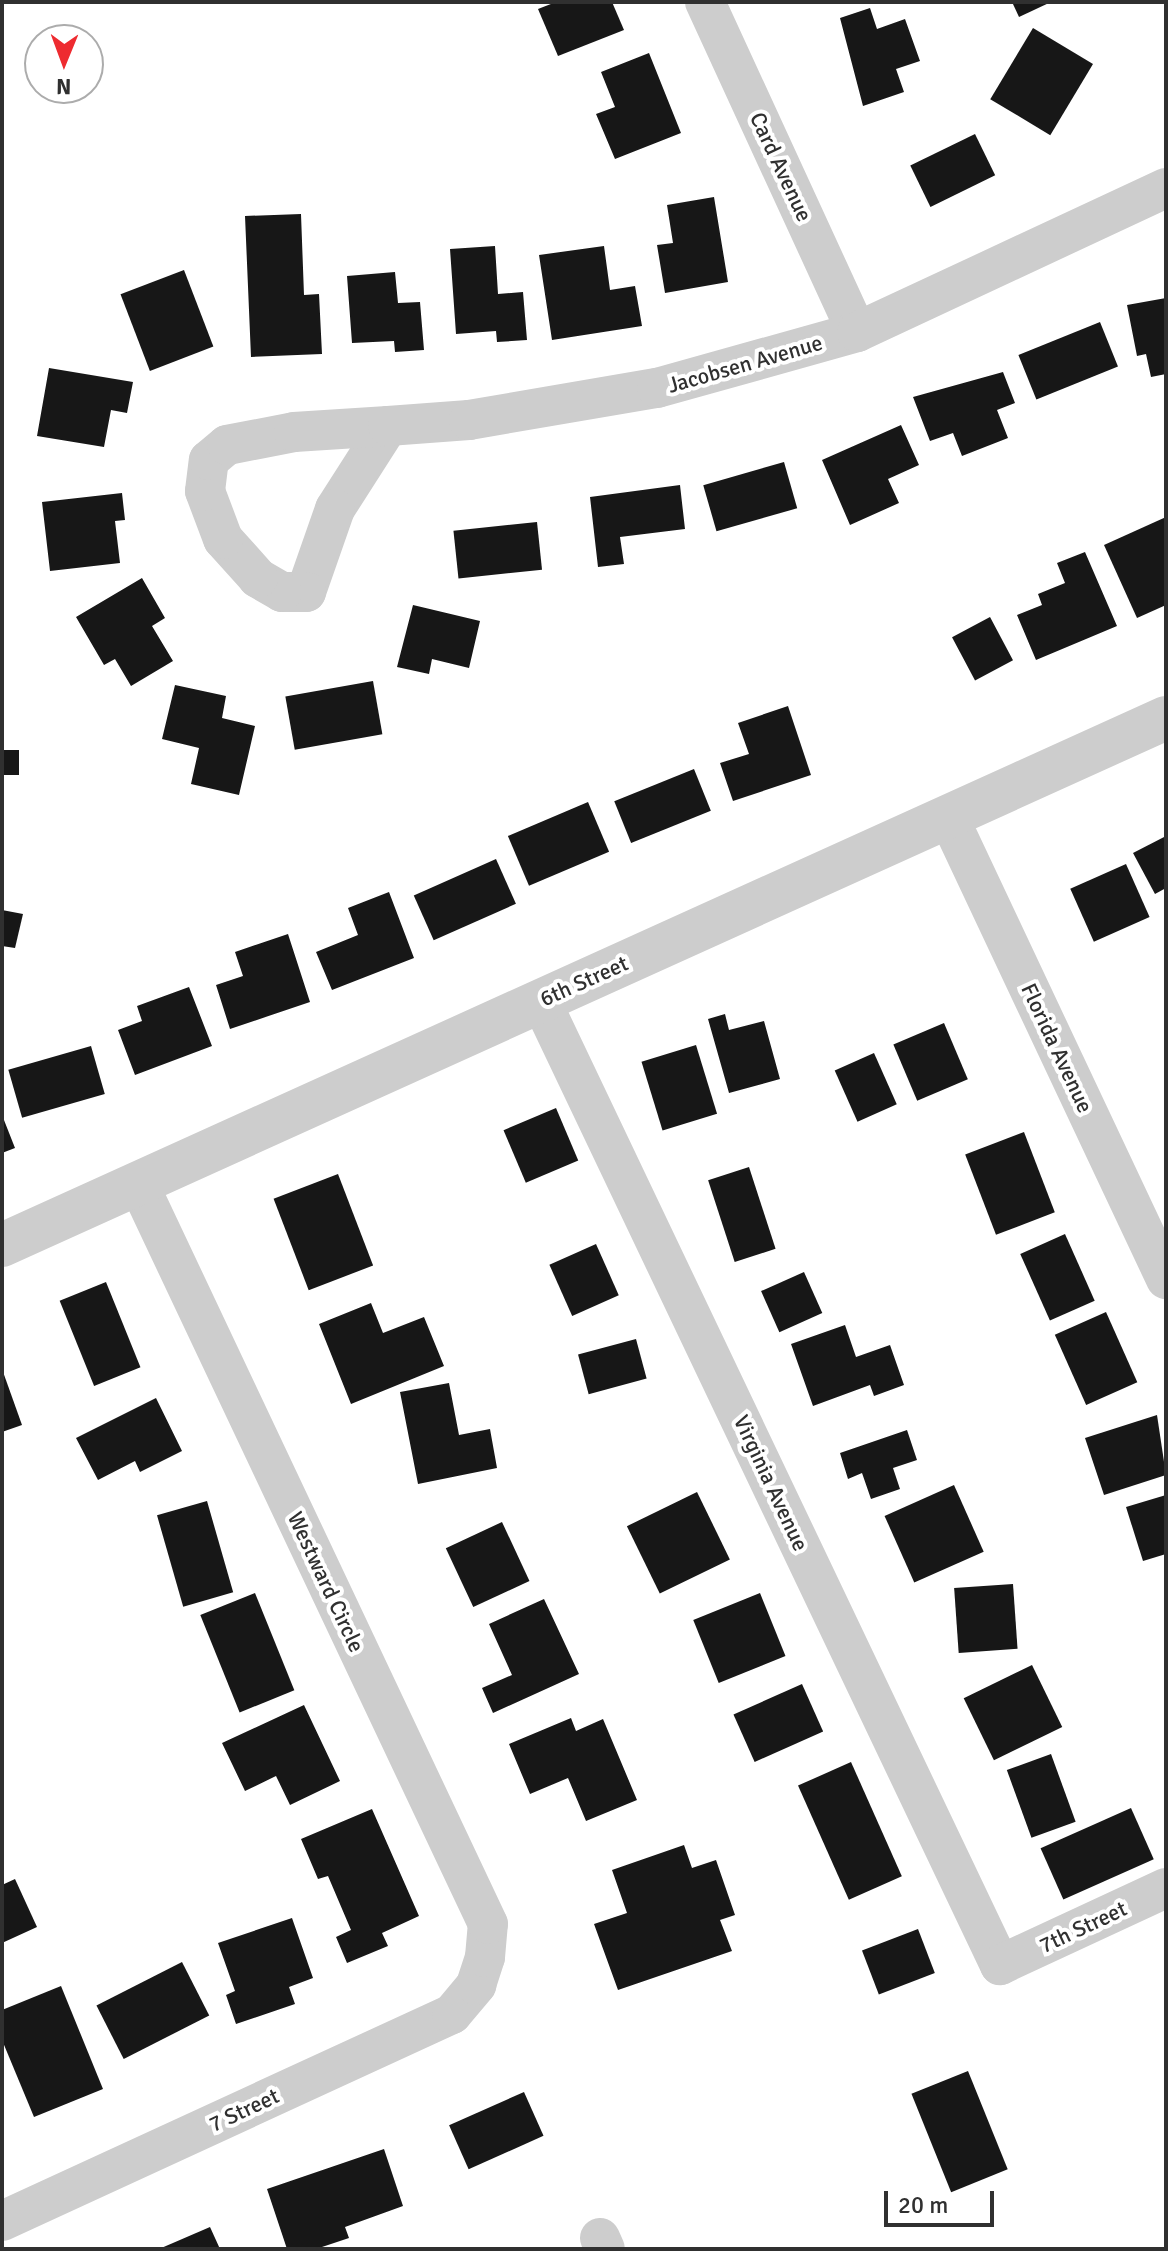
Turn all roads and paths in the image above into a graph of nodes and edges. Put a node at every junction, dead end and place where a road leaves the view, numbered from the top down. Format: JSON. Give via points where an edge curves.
{"nodes":[{"id":1,"x":705,"y":2,"type":"edge"},
{"id":2,"x":1166,"y":188,"type":"edge"},
{"id":3,"x":857,"y":332,"type":"junction"},
{"id":4,"x":388,"y":426,"type":"junction"},
{"id":5,"x":1166,"y":718,"type":"edge"},
{"id":6,"x":948,"y":816,"type":"junction"},
{"id":7,"x":541,"y":1001,"type":"junction"},
{"id":8,"x":138,"y":1183,"type":"junction"},
{"id":9,"x":2,"y":1245,"type":"edge"},
{"id":10,"x":1166,"y":1279,"type":"edge"},
{"id":11,"x":1166,"y":1888,"type":"edge"},
{"id":12,"x":1000,"y":1965,"type":"joint"},
{"id":13,"x":476,"y":1985,"type":"joint"},
{"id":14,"x":2,"y":2221,"type":"edge"}],
"edges":[{"from":1,"to":3,"type":"street","name":"Card Avenue"},
{"from":2,"to":3,"type":"street","name":"Jacobsen Avenue"},
{"from":3,"to":4,"type":"street","name":"Jacobsen Avenue","via":[[657,388],[469,420]]},
{"from":4,"to":4,"type":"street","name":"Jacobsen Avenue","via":[[294,432],[227,445],[209,460],[205,491],[223,539],[258,578],[282,592],[306,592],[335,509]]},
{"from":5,"to":6,"type":"street","name":"6th Street"},
{"from":6,"to":7,"type":"street","name":"6th Street"},
{"from":6,"to":10,"type":"street","name":"Florida Avenue"},
{"from":7,"to":8,"type":"street","name":"6th Street"},
{"from":7,"to":12,"type":"street","name":"Virginia Avenue"},
{"from":8,"to":9,"type":"street","name":"6th Street"},
{"from":8,"to":13,"type":"street","name":"Westward Circle","via":[[488,1924]]},
{"from":11,"to":12,"type":"street","name":"7th Street"},
{"from":13,"to":14,"type":"street","name":"7 Street","via":[[452,2014]]}]}
